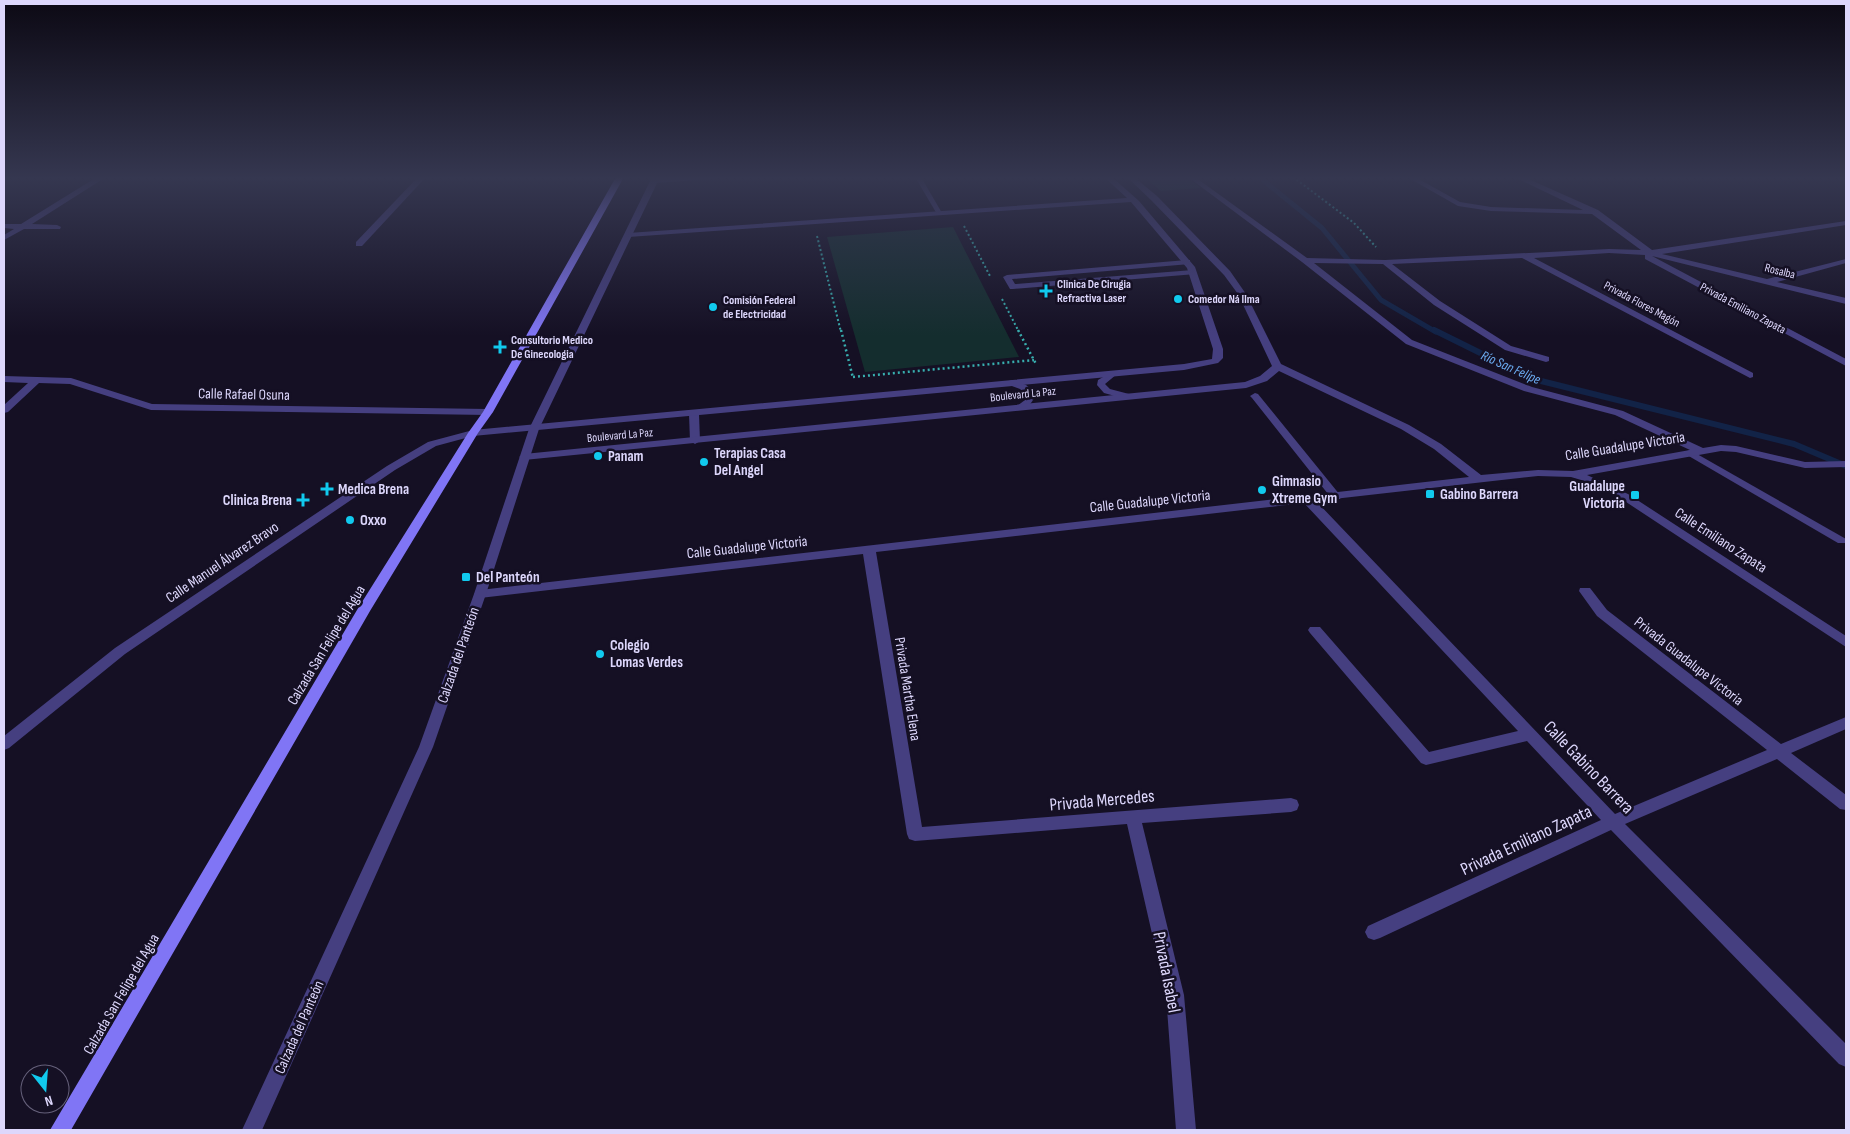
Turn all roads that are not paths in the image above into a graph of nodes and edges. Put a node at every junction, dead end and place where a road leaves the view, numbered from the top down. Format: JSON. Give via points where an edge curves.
{"nodes":[{"id":1,"x":17,"y":230,"type":"edge"},
{"id":2,"x":372,"y":230,"type":"edge"},
{"id":3,"x":590,"y":230,"type":"edge"},
{"id":4,"x":630,"y":230,"type":"edge"},
{"id":5,"x":701,"y":230,"type":"edge"},
{"id":6,"x":1159,"y":230,"type":"edge"},
{"id":7,"x":1185,"y":230,"type":"edge"},
{"id":8,"x":1264,"y":230,"type":"edge"},
{"id":9,"x":1620,"y":230,"type":"edge"},
{"id":10,"x":1801,"y":230,"type":"edge"},
{"id":11,"x":628,"y":235,"type":"junction"},
{"id":12,"x":4,"y":238,"type":"edge"},
{"id":13,"x":359,"y":244,"type":"dead end"},
{"id":14,"x":1639,"y":252,"type":"junction"},
{"id":15,"x":1650,"y":253,"type":"junction"},
{"id":16,"x":1522,"y":255,"type":"junction"},
{"id":17,"x":1305,"y":260,"type":"junction"},
{"id":18,"x":1846,"y":261,"type":"edge"},
{"id":19,"x":1187,"y":262,"type":"junction"},
{"id":20,"x":1385,"y":262,"type":"junction"},
{"id":21,"x":1193,"y":272,"type":"junction"},
{"id":22,"x":1767,"y":281,"type":"junction"},
{"id":23,"x":1846,"y":301,"type":"edge"},
{"id":24,"x":1846,"y":352,"type":"edge"},
{"id":25,"x":1832,"y":355,"type":"junction"},
{"id":26,"x":1546,"y":359,"type":"dead end"},
{"id":27,"x":1846,"y":363,"type":"edge"},
{"id":28,"x":1277,"y":366,"type":"junction"},
{"id":29,"x":1113,"y":374,"type":"junction"},
{"id":30,"x":1750,"y":375,"type":"dead end"},
{"id":31,"x":4,"y":379,"type":"edge"},
{"id":32,"x":37,"y":380,"type":"junction"},
{"id":33,"x":1012,"y":383,"type":"junction"},
{"id":34,"x":1126,"y":396,"type":"junction"},
{"id":35,"x":1255,"y":396,"type":"dead end"},
{"id":36,"x":1022,"y":406,"type":"junction"},
{"id":37,"x":4,"y":410,"type":"edge"},
{"id":38,"x":488,"y":412,"type":"junction"},
{"id":39,"x":694,"y":414,"type":"junction"},
{"id":40,"x":534,"y":428,"type":"junction"},
{"id":41,"x":473,"y":433,"type":"junction"},
{"id":42,"x":695,"y":441,"type":"junction"},
{"id":43,"x":1696,"y":452,"type":"junction"},
{"id":44,"x":524,"y":457,"type":"junction"},
{"id":45,"x":1846,"y":464,"type":"edge"},
{"id":46,"x":1573,"y":474,"type":"junction"},
{"id":47,"x":1479,"y":479,"type":"junction"},
{"id":48,"x":1336,"y":496,"type":"junction"},
{"id":49,"x":1308,"y":500,"type":"junction"},
{"id":50,"x":1842,"y":541,"type":"dead end"},
{"id":51,"x":869,"y":550,"type":"junction"},
{"id":52,"x":1586,"y":591,"type":"dead end"},
{"id":53,"x":480,"y":594,"type":"junction"},
{"id":54,"x":1315,"y":630,"type":"dead end"},
{"id":55,"x":1846,"y":642,"type":"edge"},
{"id":56,"x":1846,"y":723,"type":"edge"},
{"id":57,"x":1530,"y":734,"type":"junction"},
{"id":58,"x":4,"y":744,"type":"edge"},
{"id":59,"x":1779,"y":751,"type":"junction"},
{"id":60,"x":1846,"y":804,"type":"edge"},
{"id":61,"x":1291,"y":805,"type":"dead end"},
{"id":62,"x":1133,"y":817,"type":"junction"},
{"id":63,"x":1613,"y":822,"type":"junction"},
{"id":64,"x":915,"y":834,"type":"joint"},
{"id":65,"x":1374,"y":932,"type":"dead end"},
{"id":66,"x":1846,"y":1057,"type":"edge"},
{"id":67,"x":60,"y":1130,"type":"edge"},
{"id":68,"x":252,"y":1130,"type":"edge"},
{"id":69,"x":1186,"y":1130,"type":"edge"}],
"edges":[{"from":1,"to":12,"type":"street"},
{"from":2,"to":13,"type":"street"},
{"from":3,"to":38,"type":"main road","name":"Calzada San Felipe del Agua"},
{"from":4,"to":11,"type":"street","name":"Calzada del Panteón"},
{"from":5,"to":11,"type":"street"},
{"from":6,"to":19,"type":"street","name":"Boulevard La Paz"},
{"from":7,"to":28,"type":"street","via":[[1227,272],[1242,294]]},
{"from":8,"to":17,"type":"street"},
{"from":9,"to":15,"type":"street"},
{"from":10,"to":15,"type":"street"},
{"from":11,"to":40,"type":"street","name":"Calzada del Panteón"},
{"from":14,"to":15,"type":"street"},
{"from":14,"to":16,"type":"street"},
{"from":14,"to":25,"type":"street","name":"Privada Emiliano Zapata"},
{"from":15,"to":22,"type":"street","name":"Rosalba"},
{"from":16,"to":20,"type":"street"},
{"from":16,"to":30,"type":"street","name":"Privada Flores Magón"},
{"from":17,"to":20,"type":"street"},
{"from":17,"to":43,"type":"street","via":[[1416,346],[1528,389],[1619,413]]},
{"from":18,"to":22,"type":"street"},
{"from":19,"to":21,"type":"street","name":"Boulevard La Paz"},
{"from":19,"to":21,"type":"lane","via":[[1007,277],[1013,287]]},
{"from":20,"to":26,"type":"street","via":[[1437,303],[1508,348]]},
{"from":21,"to":29,"type":"street","name":"Boulevard La Paz","via":[[1218,349],[1218,358],[1199,366]]},
{"from":22,"to":23,"type":"street","name":"Rosalba"},
{"from":24,"to":25,"type":"street"},
{"from":25,"to":27,"type":"street","name":"Privada Emiliano Zapata"},
{"from":28,"to":34,"type":"street","name":"Boulevard La Paz","via":[[1266,378],[1246,385]]},
{"from":28,"to":47,"type":"street","via":[[1425,438]]},
{"from":29,"to":33,"type":"street","name":"Boulevard La Paz"},
{"from":29,"to":34,"type":"lane","via":[[1101,385],[1107,391]]},
{"from":31,"to":32,"type":"street","name":"Calle Rafael Osuna"},
{"from":32,"to":37,"type":"street"},
{"from":32,"to":38,"type":"street","name":"Calle Rafael Osuna","via":[[71,381],[151,407]]},
{"from":33,"to":36,"type":"lane","via":[[1032,393]]},
{"from":33,"to":39,"type":"street","name":"Boulevard La Paz"},
{"from":34,"to":36,"type":"street","name":"Boulevard La Paz"},
{"from":35,"to":48,"type":"lane"},
{"from":36,"to":42,"type":"street","name":"Boulevard La Paz"},
{"from":38,"to":41,"type":"main road","name":"Calzada San Felipe del Agua"},
{"from":39,"to":40,"type":"street","name":"Boulevard La Paz"},
{"from":39,"to":42,"type":"lane"},
{"from":40,"to":41,"type":"street","name":"Calle Manuel Álvarez Bravo"},
{"from":40,"to":44,"type":"street","name":"Calzada del Panteón"},
{"from":41,"to":58,"type":"street","name":"Calle Manuel Álvarez Bravo","via":[[432,444],[383,473],[120,651]]},
{"from":41,"to":67,"type":"main road","name":"Calzada San Felipe del Agua","via":[[364,610]]},
{"from":42,"to":44,"type":"street","name":"Boulevard La Paz"},
{"from":43,"to":45,"type":"street","name":"Calle Guadalupe Victoria","via":[[1729,448],[1798,464]]},
{"from":43,"to":46,"type":"street","name":"Calle Guadalupe Victoria"},
{"from":43,"to":50,"type":"lane"},
{"from":44,"to":53,"type":"street","name":"Calzada del Panteón"},
{"from":46,"to":47,"type":"street","name":"Calle Guadalupe Victoria","via":[[1538,473]]},
{"from":46,"to":55,"type":"street","name":"Calle Emiliano Zapata","via":[[1624,496]]},
{"from":47,"to":48,"type":"street","name":"Calle Guadalupe Victoria"},
{"from":48,"to":49,"type":"street","name":"Calle Guadalupe Victoria"},
{"from":49,"to":51,"type":"street","name":"Calle Guadalupe Victoria"},
{"from":49,"to":57,"type":"street","name":"Calle Gabino Barrera"},
{"from":51,"to":53,"type":"street","name":"Calle Guadalupe Victoria"},
{"from":51,"to":64,"type":"street","name":"Privada Martha Elena"},
{"from":52,"to":59,"type":"street","name":"Privada Guadalupe Victoria","via":[[1602,613]]},
{"from":53,"to":68,"type":"street","name":"Calzada del Panteón","via":[[426,747]]},
{"from":54,"to":57,"type":"street","via":[[1426,759]]},
{"from":56,"to":59,"type":"street","name":"Privada Emiliano Zapata"},
{"from":57,"to":63,"type":"street","name":"Calle Gabino Barrera"},
{"from":59,"to":60,"type":"street"},
{"from":59,"to":63,"type":"street","name":"Privada Emiliano Zapata"},
{"from":61,"to":62,"type":"street","name":"Privada Mercedes"},
{"from":62,"to":64,"type":"street","name":"Privada Mercedes"},
{"from":62,"to":69,"type":"street","name":"Privada Isabel","via":[[1175,995]]},
{"from":63,"to":65,"type":"street","name":"Privada Emiliano Zapata"},
{"from":63,"to":66,"type":"street","name":"Calle Gabino Barrera"}]}
